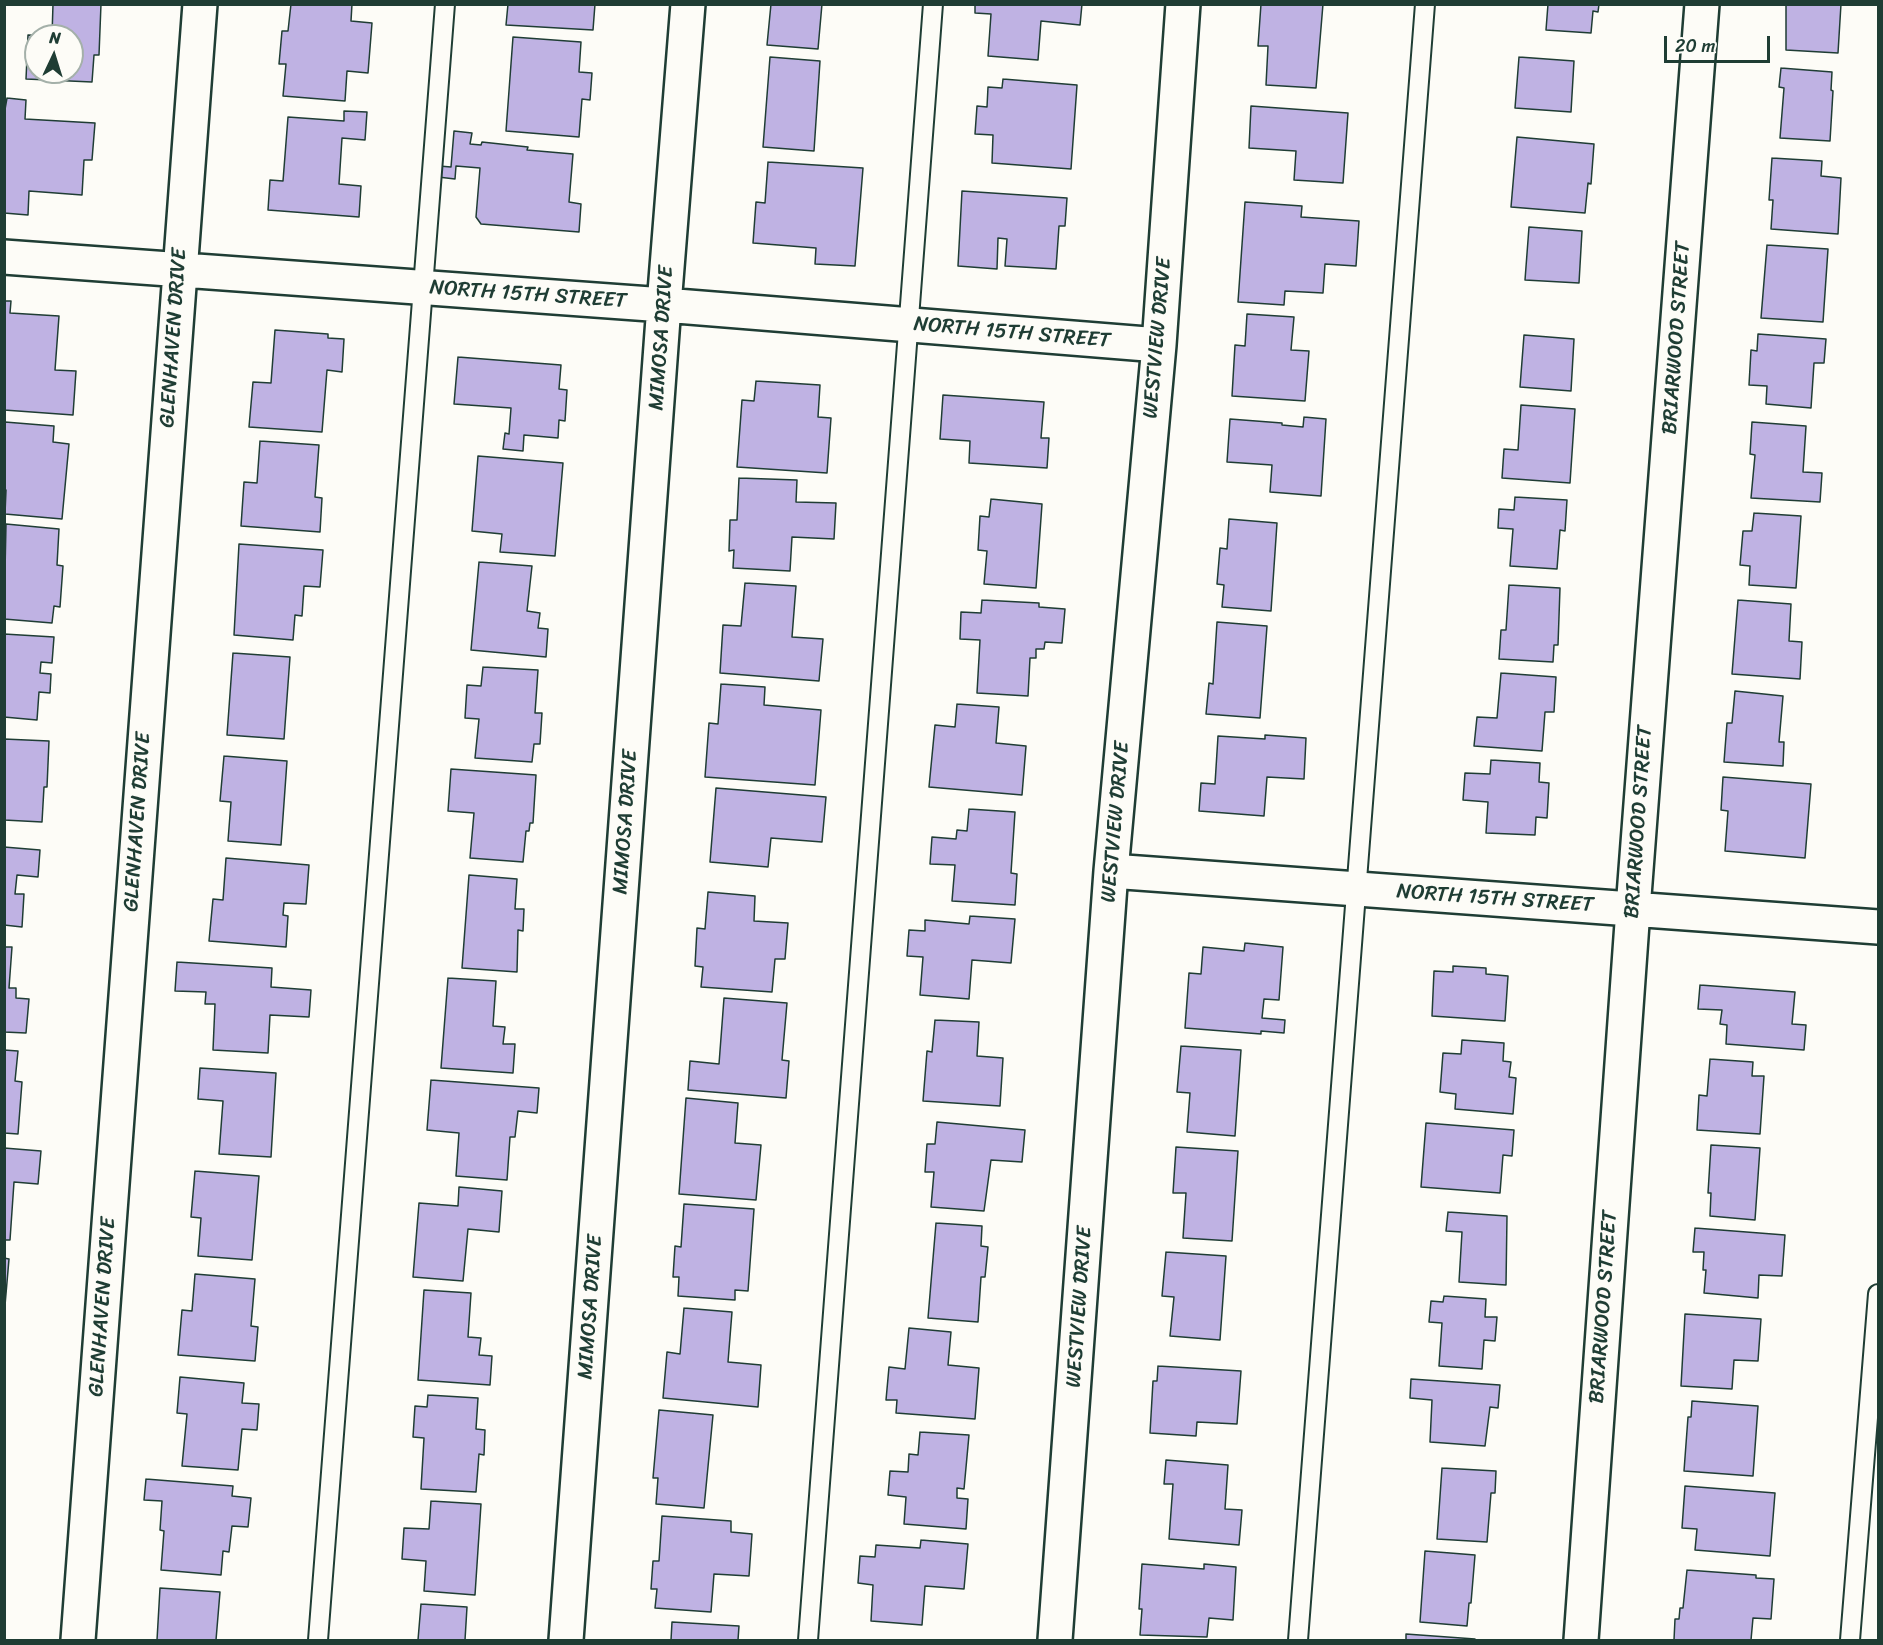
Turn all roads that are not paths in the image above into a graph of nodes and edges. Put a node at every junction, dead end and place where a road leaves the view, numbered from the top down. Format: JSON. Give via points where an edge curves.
{"nodes":[{"id":1,"x":200,"y":4,"type":"edge"},
{"id":2,"x":445,"y":4,"type":"edge"},
{"id":3,"x":688,"y":4,"type":"edge"},
{"id":4,"x":933,"y":4,"type":"edge"},
{"id":5,"x":1183,"y":4,"type":"edge"},
{"id":6,"x":1425,"y":4,"type":"edge"},
{"id":7,"x":1702,"y":4,"type":"edge"},
{"id":8,"x":4,"y":257,"type":"edge"},
{"id":9,"x":179,"y":271,"type":"junction"},
{"id":10,"x":423,"y":288,"type":"junction"},
{"id":11,"x":664,"y":305,"type":"junction"},
{"id":12,"x":908,"y":324,"type":"junction"},
{"id":13,"x":1159,"y":345,"type":"junction"},
{"id":14,"x":1111,"y":871,"type":"junction"},
{"id":15,"x":1356,"y":889,"type":"junction"},
{"id":16,"x":1633,"y":909,"type":"junction"},
{"id":17,"x":1878,"y":927,"type":"edge"},
{"id":18,"x":1878,"y":1294,"type":"edge"},
{"id":19,"x":78,"y":1641,"type":"edge"},
{"id":20,"x":318,"y":1641,"type":"edge"},
{"id":21,"x":566,"y":1641,"type":"edge"},
{"id":22,"x":808,"y":1641,"type":"edge"},
{"id":23,"x":1055,"y":1641,"type":"edge"},
{"id":24,"x":1298,"y":1641,"type":"edge"},
{"id":25,"x":1581,"y":1641,"type":"edge"},
{"id":26,"x":1850,"y":1641,"type":"edge"}],
"edges":[{"from":1,"to":9,"type":"street","name":"GLENHAVEN DRIVE"},
{"from":2,"to":10,"type":"lane"},
{"from":3,"to":11,"type":"street","name":"MIMOSA DRIVE"},
{"from":4,"to":12,"type":"lane"},
{"from":5,"to":13,"type":"street","name":"WESTVIEW DRIVE"},
{"from":6,"to":15,"type":"lane"},
{"from":7,"to":16,"type":"street","name":"BRIARWOOD STREET"},
{"from":8,"to":9,"type":"street","name":"NORTH 15TH STREET"},
{"from":9,"to":10,"type":"street","name":"NORTH 15TH STREET"},
{"from":9,"to":19,"type":"street","name":"GLENHAVEN DRIVE"},
{"from":10,"to":11,"type":"street","name":"NORTH 15TH STREET"},
{"from":10,"to":20,"type":"lane"},
{"from":11,"to":12,"type":"street","name":"NORTH 15TH STREET"},
{"from":11,"to":21,"type":"street","name":"MIMOSA DRIVE"},
{"from":12,"to":13,"type":"street","name":"NORTH 15TH STREET"},
{"from":12,"to":22,"type":"lane"},
{"from":13,"to":14,"type":"street","name":"WESTVIEW DRIVE"},
{"from":14,"to":15,"type":"street","name":"NORTH 15TH STREET"},
{"from":14,"to":23,"type":"street","name":"WESTVIEW DRIVE"},
{"from":15,"to":16,"type":"street","name":"NORTH 15TH STREET"},
{"from":15,"to":24,"type":"lane"},
{"from":16,"to":17,"type":"street","name":"NORTH 15TH STREET"},
{"from":16,"to":25,"type":"street","name":"BRIARWOOD STREET"},
{"from":18,"to":26,"type":"lane"}]}
